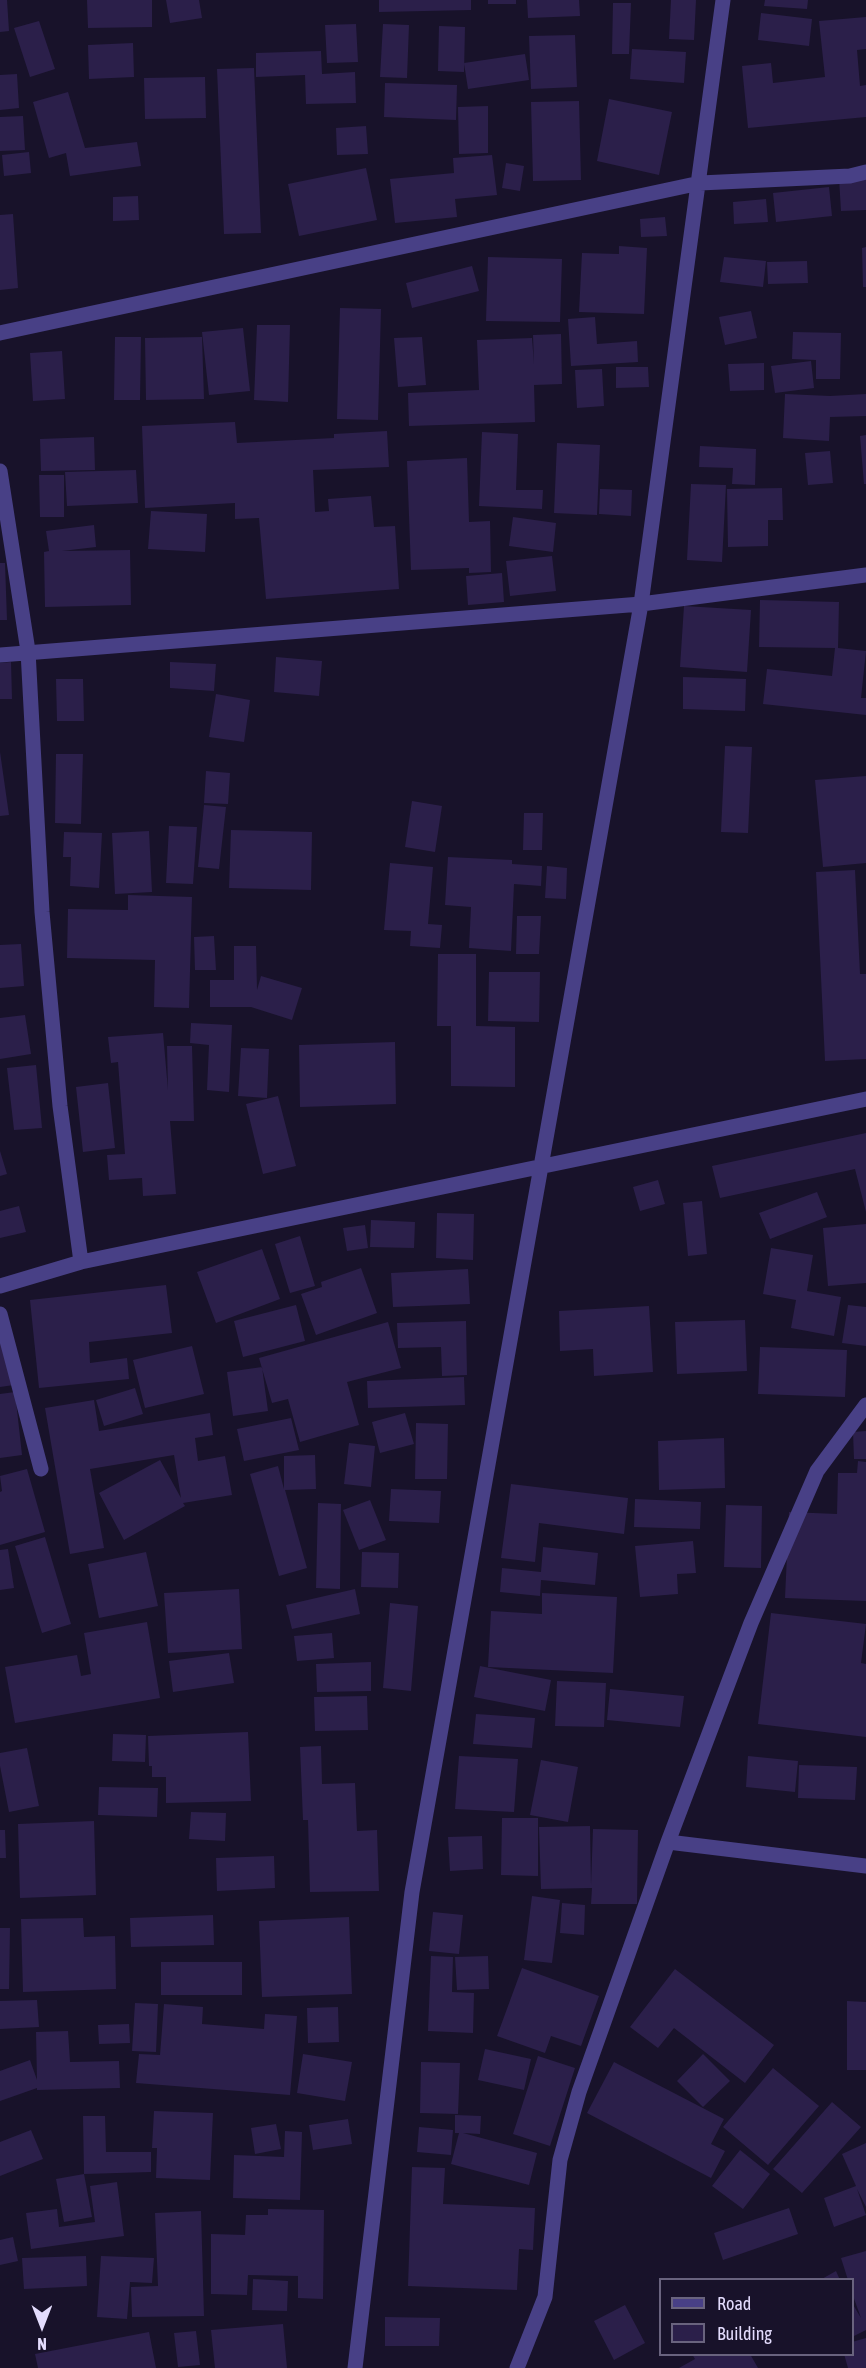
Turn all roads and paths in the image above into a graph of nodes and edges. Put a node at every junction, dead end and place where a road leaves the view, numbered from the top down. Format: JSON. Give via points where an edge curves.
{"nodes":[{"id":1,"x":723,"y":0,"type":"edge"},
{"id":2,"x":866,"y":172,"type":"edge"},
{"id":3,"x":700,"y":183,"type":"junction"},
{"id":4,"x":0,"y":333,"type":"edge"},
{"id":5,"x":0,"y":471,"type":"edge"},
{"id":6,"x":866,"y":575,"type":"edge"},
{"id":7,"x":641,"y":604,"type":"junction"},
{"id":8,"x":28,"y":651,"type":"junction"},
{"id":9,"x":0,"y":655,"type":"edge"},
{"id":10,"x":866,"y":1099,"type":"edge"},
{"id":11,"x":541,"y":1166,"type":"junction"},
{"id":12,"x":81,"y":1262,"type":"junction"},
{"id":13,"x":0,"y":1286,"type":"edge"},
{"id":14,"x":0,"y":1314,"type":"edge"},
{"id":15,"x":866,"y":1405,"type":"edge"},
{"id":16,"x":41,"y":1469,"type":"dead end"},
{"id":17,"x":668,"y":1842,"type":"junction"},
{"id":18,"x":866,"y":1866,"type":"edge"},
{"id":19,"x":355,"y":2368,"type":"edge"},
{"id":20,"x":517,"y":2368,"type":"edge"}],
"edges":[{"from":1,"to":3,"type":"street"},
{"from":2,"to":3,"type":"street"},
{"from":3,"to":4,"type":"street"},
{"from":3,"to":7,"type":"street"},
{"from":5,"to":8,"type":"street"},
{"from":6,"to":7,"type":"street"},
{"from":7,"to":8,"type":"street"},
{"from":7,"to":11,"type":"street"},
{"from":8,"to":9,"type":"street"},
{"from":8,"to":12,"type":"street","via":[[42,912],[60,1106]]},
{"from":10,"to":11,"type":"street"},
{"from":11,"to":12,"type":"street"},
{"from":11,"to":19,"type":"street","via":[[412,1892]]},
{"from":12,"to":13,"type":"street"},
{"from":14,"to":16,"type":"street"},
{"from":15,"to":17,"type":"street","via":[[817,1471],[751,1623]]},
{"from":17,"to":18,"type":"street"},
{"from":17,"to":20,"type":"street","via":[[579,2092],[560,2160],[545,2297]]}]}
